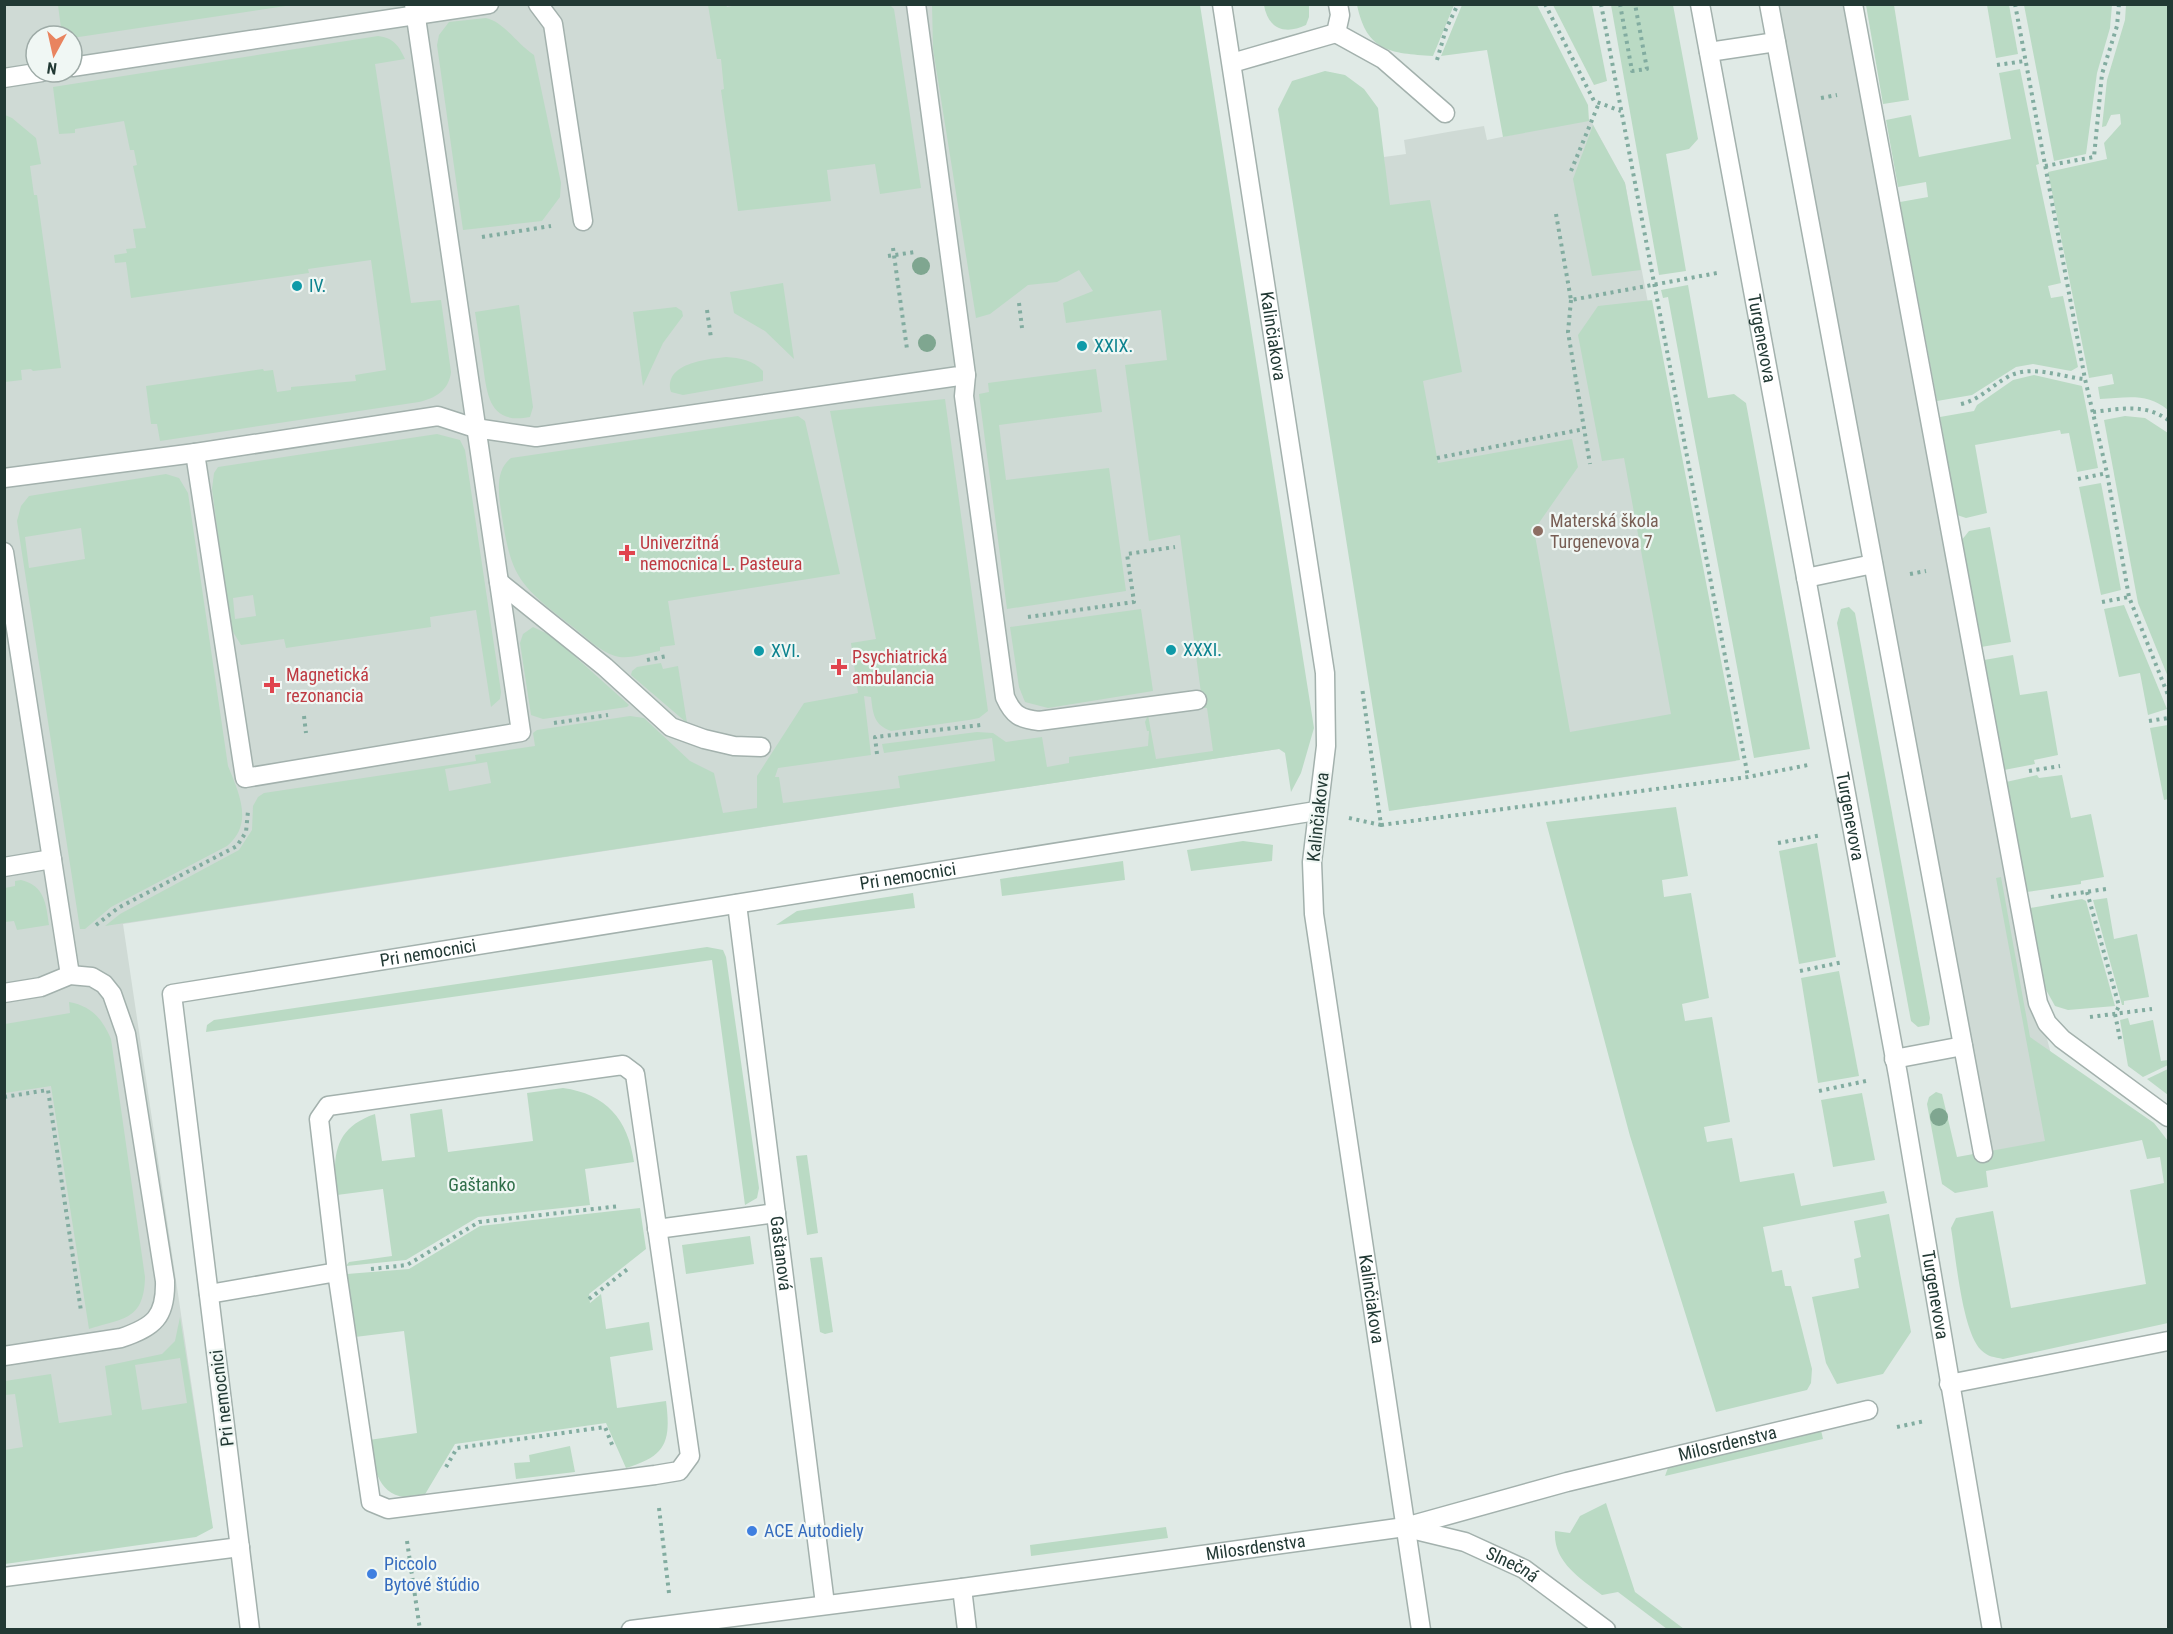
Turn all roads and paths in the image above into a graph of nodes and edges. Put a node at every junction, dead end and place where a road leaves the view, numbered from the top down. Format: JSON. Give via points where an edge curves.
{"nodes":[{"id":1,"x":489,"y":4,"type":"edge"},
{"id":2,"x":538,"y":4,"type":"edge"},
{"id":3,"x":916,"y":4,"type":"edge"},
{"id":4,"x":1222,"y":4,"type":"edge"},
{"id":5,"x":1338,"y":4,"type":"edge"},
{"id":6,"x":1458,"y":4,"type":"edge"},
{"id":7,"x":1545,"y":4,"type":"edge"},
{"id":8,"x":1601,"y":4,"type":"edge"},
{"id":9,"x":1620,"y":4,"type":"edge"},
{"id":10,"x":1635,"y":4,"type":"edge"},
{"id":11,"x":1700,"y":4,"type":"edge"},
{"id":12,"x":1769,"y":4,"type":"edge"},
{"id":13,"x":1853,"y":4,"type":"edge"},
{"id":14,"x":2015,"y":4,"type":"edge"},
{"id":15,"x":2119,"y":4,"type":"edge"},
{"id":16,"x":415,"y":9,"type":"edge"},
{"id":17,"x":1336,"y":33,"type":"junction"},
{"id":18,"x":1776,"y":42,"type":"junction"},
{"id":19,"x":1709,"y":52,"type":"junction"},
{"id":20,"x":2025,"y":61,"type":"junction"},
{"id":21,"x":1232,"y":63,"type":"junction"},
{"id":22,"x":84,"y":65,"type":"edge"},
{"id":23,"x":1997,"y":65,"type":"dead end"},
{"id":24,"x":24,"y":75,"type":"edge"},
{"id":25,"x":4,"y":78,"type":"edge"},
{"id":26,"x":1847,"y":94,"type":"dead end"},
{"id":27,"x":1814,"y":99,"type":"dead end"},
{"id":28,"x":1599,"y":103,"type":"junction"},
{"id":29,"x":1622,"y":112,"type":"junction"},
{"id":30,"x":1445,"y":113,"type":"joint"},
{"id":31,"x":2045,"y":166,"type":"junction"},
{"id":32,"x":1571,"y":171,"type":"dead end"},
{"id":33,"x":1556,"y":214,"type":"dead end"},
{"id":34,"x":583,"y":221,"type":"joint"},
{"id":35,"x":448,"y":242,"type":"junction"},
{"id":36,"x":893,"y":249,"type":"dead end"},
{"id":37,"x":923,"y":251,"type":"dead end"},
{"id":38,"x":888,"y":256,"type":"dead end"},
{"id":39,"x":1687,"y":279,"type":"dead end"},
{"id":40,"x":1656,"y":285,"type":"junction"},
{"id":41,"x":1571,"y":300,"type":"junction"},
{"id":42,"x":1019,"y":303,"type":"dead end"},
{"id":43,"x":707,"y":310,"type":"dead end"},
{"id":44,"x":1023,"y":328,"type":"dead end"},
{"id":45,"x":711,"y":338,"type":"dead end"},
{"id":46,"x":966,"y":375,"type":"junction"},
{"id":47,"x":2085,"y":380,"type":"junction"},
{"id":48,"x":911,"y":383,"type":"junction"},
{"id":49,"x":1973,"y":401,"type":"dead end"},
{"id":50,"x":2093,"y":412,"type":"junction"},
{"id":51,"x":2169,"y":420,"type":"edge"},
{"id":52,"x":475,"y":428,"type":"junction"},
{"id":53,"x":1584,"y":429,"type":"junction"},
{"id":54,"x":195,"y":453,"type":"junction"},
{"id":55,"x":1437,"y":458,"type":"dead end"},
{"id":56,"x":1590,"y":464,"type":"dead end"},
{"id":57,"x":2107,"y":473,"type":"junction"},
{"id":58,"x":4,"y":478,"type":"edge"},
{"id":59,"x":2078,"y":479,"type":"dead end"},
{"id":60,"x":1175,"y":547,"type":"dead end"},
{"id":61,"x":4,"y":552,"type":"edge"},
{"id":62,"x":1873,"y":564,"type":"junction"},
{"id":63,"x":1933,"y":569,"type":"dead end"},
{"id":64,"x":1904,"y":575,"type":"dead end"},
{"id":65,"x":1806,"y":578,"type":"junction"},
{"id":66,"x":498,"y":582,"type":"junction"},
{"id":67,"x":2129,"y":597,"type":"junction"},
{"id":68,"x":2102,"y":602,"type":"dead end"},
{"id":69,"x":994,"y":622,"type":"junction"},
{"id":70,"x":2169,"y":694,"type":"edge"},
{"id":71,"x":1197,"y":700,"type":"dead end"},
{"id":72,"x":651,"y":708,"type":"junction"},
{"id":73,"x":2169,"y":718,"type":"edge"},
{"id":74,"x":1023,"y":720,"type":"junction"},
{"id":75,"x":2149,"y":721,"type":"dead end"},
{"id":76,"x":520,"y":728,"type":"junction"},
{"id":77,"x":761,"y":747,"type":"dead end"},
{"id":78,"x":877,"y":754,"type":"dead end"},
{"id":79,"x":1839,"y":760,"type":"junction"},
{"id":80,"x":1748,"y":777,"type":"junction"},
{"id":81,"x":245,"y":778,"type":"junction"},
{"id":82,"x":1316,"y":811,"type":"junction"},
{"id":83,"x":1381,"y":825,"type":"dead end"},
{"id":84,"x":1852,"y":830,"type":"junction"},
{"id":85,"x":1778,"y":843,"type":"dead end"},
{"id":86,"x":52,"y":860,"type":"junction"},
{"id":87,"x":4,"y":867,"type":"edge"},
{"id":88,"x":2106,"y":889,"type":"dead end"},
{"id":89,"x":2087,"y":892,"type":"junction"},
{"id":90,"x":2019,"y":902,"type":"junction"},
{"id":91,"x":737,"y":904,"type":"junction"},
{"id":92,"x":94,"y":927,"type":"dead end"},
{"id":93,"x":1875,"y":956,"type":"junction"},
{"id":94,"x":1800,"y":971,"type":"dead end"},
{"id":95,"x":70,"y":975,"type":"junction"},
{"id":96,"x":4,"y":993,"type":"edge"},
{"id":97,"x":2152,"y":1008,"type":"dead end"},
{"id":98,"x":2115,"y":1014,"type":"junction"},
{"id":99,"x":2047,"y":1023,"type":"junction"},
{"id":100,"x":1963,"y":1046,"type":"junction"},
{"id":101,"x":1896,"y":1067,"type":"junction"},
{"id":102,"x":2129,"y":1085,"type":"junction"},
{"id":103,"x":1819,"y":1091,"type":"dead end"},
{"id":104,"x":4,"y":1097,"type":"edge"},
{"id":105,"x":2169,"y":1117,"type":"edge"},
{"id":106,"x":1983,"y":1153,"type":"dead end"},
{"id":107,"x":654,"y":1203,"type":"junction"},
{"id":108,"x":776,"y":1213,"type":"junction"},
{"id":109,"x":658,"y":1236,"type":"junction"},
{"id":110,"x":337,"y":1272,"type":"junction"},
{"id":111,"x":209,"y":1294,"type":"junction"},
{"id":112,"x":590,"y":1299,"type":"dead end"},
{"id":113,"x":2169,"y":1341,"type":"edge"},
{"id":114,"x":86,"y":1344,"type":"junction"},
{"id":115,"x":4,"y":1356,"type":"edge"},
{"id":116,"x":1949,"y":1384,"type":"junction"},
{"id":117,"x":1868,"y":1410,"type":"dead end"},
{"id":118,"x":655,"y":1475,"type":"junction"},
{"id":119,"x":626,"y":1478,"type":"junction"},
{"id":120,"x":423,"y":1505,"type":"junction"},
{"id":121,"x":403,"y":1508,"type":"junction"},
{"id":122,"x":1405,"y":1527,"type":"junction"},
{"id":123,"x":240,"y":1547,"type":"junction"},
{"id":124,"x":4,"y":1577,"type":"edge"},
{"id":125,"x":962,"y":1588,"type":"junction"},
{"id":126,"x":825,"y":1604,"type":"junction"},
{"id":127,"x":673,"y":1624,"type":"junction"},
{"id":128,"x":250,"y":1629,"type":"edge"},
{"id":129,"x":420,"y":1629,"type":"edge"},
{"id":130,"x":631,"y":1629,"type":"edge"},
{"id":131,"x":967,"y":1629,"type":"edge"},
{"id":132,"x":1421,"y":1629,"type":"edge"},
{"id":133,"x":1606,"y":1629,"type":"edge"},
{"id":134,"x":1992,"y":1629,"type":"edge"}],
"edges":[{"from":1,"to":16,"type":"street"},
{"from":2,"to":34,"type":"street","via":[[553,24]]},
{"from":3,"to":46,"type":"street"},
{"from":4,"to":21,"type":"street","name":"Kalinčiakova"},
{"from":5,"to":17,"type":"street"},
{"from":6,"to":30,"type":"path","via":[[1436,56]]},
{"from":7,"to":28,"type":"path","via":[[1594,101]]},
{"from":8,"to":29,"type":"path"},
{"from":9,"to":10,"type":"path","via":[[1632,71],[1647,69]]},
{"from":11,"to":19,"type":"street","name":"Turgenevova"},
{"from":12,"to":18,"type":"street"},
{"from":13,"to":90,"type":"street"},
{"from":14,"to":20,"type":"path"},
{"from":15,"to":31,"type":"path","via":[[2117,26],[2102,74],[2094,157]]},
{"from":16,"to":22,"type":"street"},
{"from":16,"to":35,"type":"street"},
{"from":17,"to":21,"type":"street"},
{"from":17,"to":30,"type":"street","via":[[1383,59]]},
{"from":18,"to":19,"type":"street"},
{"from":18,"to":62,"type":"street"},
{"from":19,"to":65,"type":"street","name":"Turgenevova"},
{"from":20,"to":23,"type":"path"},
{"from":20,"to":31,"type":"path"},
{"from":21,"to":82,"type":"street","name":"Kalinčiakova","via":[[1325,673],[1326,746]]},
{"from":24,"to":25,"type":"street"},
{"from":26,"to":27,"type":"path"},
{"from":28,"to":29,"type":"path"},
{"from":28,"to":32,"type":"path"},
{"from":29,"to":40,"type":"path"},
{"from":31,"to":47,"type":"path"},
{"from":33,"to":41,"type":"path"},
{"from":34,"to":35,"type":"path"},
{"from":35,"to":52,"type":"street"},
{"from":36,"to":48,"type":"path"},
{"from":37,"to":38,"type":"path"},
{"from":39,"to":40,"type":"path"},
{"from":40,"to":41,"type":"path"},
{"from":40,"to":80,"type":"path"},
{"from":41,"to":53,"type":"path","via":[[1568,332]]},
{"from":42,"to":44,"type":"path"},
{"from":43,"to":45,"type":"path"},
{"from":46,"to":48,"type":"street"},
{"from":46,"to":69,"type":"street","via":[[964,396]]},
{"from":47,"to":49,"type":"path","via":[[2043,371],[2018,372]]},
{"from":47,"to":50,"type":"path"},
{"from":48,"to":52,"type":"street","via":[[536,437]]},
{"from":50,"to":51,"type":"path","via":[[2141,408]]},
{"from":50,"to":57,"type":"path"},
{"from":52,"to":54,"type":"street","via":[[438,416]]},
{"from":52,"to":66,"type":"street"},
{"from":53,"to":55,"type":"path"},
{"from":53,"to":56,"type":"path"},
{"from":54,"to":58,"type":"street"},
{"from":54,"to":81,"type":"street"},
{"from":57,"to":59,"type":"path"},
{"from":57,"to":67,"type":"path"},
{"from":60,"to":69,"type":"path","via":[[1127,554],[1134,602]]},
{"from":61,"to":86,"type":"street"},
{"from":62,"to":65,"type":"street"},
{"from":62,"to":100,"type":"street"},
{"from":63,"to":64,"type":"path"},
{"from":65,"to":79,"type":"street","name":"Turgenevova"},
{"from":66,"to":72,"type":"street"},
{"from":66,"to":76,"type":"street"},
{"from":67,"to":68,"type":"path"},
{"from":67,"to":70,"type":"path"},
{"from":69,"to":74,"type":"street","via":[[1005,698],[1012,712]]},
{"from":71,"to":74,"type":"street"},
{"from":72,"to":76,"type":"path"},
{"from":72,"to":77,"type":"street","via":[[671,727],[704,739]]},
{"from":73,"to":75,"type":"path"},
{"from":74,"to":78,"type":"path","via":[[875,737]]},
{"from":76,"to":81,"type":"street","via":[[521,732]]},
{"from":79,"to":80,"type":"path"},
{"from":79,"to":84,"type":"street","name":"Turgenevova"},
{"from":80,"to":83,"type":"path"},
{"from":81,"to":92,"type":"path","via":[[248,822],[237,846],[118,908]]},
{"from":82,"to":91,"type":"street","name":"Pri nemocnici"},
{"from":82,"to":122,"type":"street","name":"Kalinčiakova","via":[[1312,862],[1314,914]]},
{"from":84,"to":85,"type":"path"},
{"from":84,"to":93,"type":"street","name":"Turgenevova"},
{"from":86,"to":87,"type":"street"},
{"from":86,"to":95,"type":"street"},
{"from":88,"to":89,"type":"path"},
{"from":89,"to":90,"type":"path"},
{"from":89,"to":98,"type":"path","via":[[2119,1005]]},
{"from":90,"to":99,"type":"street","via":[[2038,1004]]},
{"from":91,"to":108,"type":"street","name":"Gaštanová"},
{"from":91,"to":111,"type":"street","name":"Pri nemocnici","via":[[172,994]]},
{"from":93,"to":94,"type":"path"},
{"from":93,"to":101,"type":"street","name":"Turgenevova"},
{"from":95,"to":96,"type":"street","via":[[41,987]]},
{"from":95,"to":114,"type":"street","via":[[92,977],[104,984],[126,1034],[166,1299],[153,1324],[121,1338]]},
{"from":97,"to":98,"type":"path"},
{"from":98,"to":99,"type":"path"},
{"from":98,"to":102,"type":"path"},
{"from":99,"to":102,"type":"street","via":[[2076,1050]]},
{"from":100,"to":101,"type":"street"},
{"from":100,"to":106,"type":"street"},
{"from":101,"to":103,"type":"path"},
{"from":101,"to":116,"type":"street","name":"Turgenevova"},
{"from":102,"to":105,"type":"street"},
{"from":104,"to":114,"type":"path","via":[[48,1090]]},
{"from":107,"to":109,"type":"street"},
{"from":107,"to":110,"type":"path","via":[[479,1222],[407,1265]]},
{"from":107,"to":110,"type":"street","via":[[635,1074],[623,1065],[328,1106],[319,1119]]},
{"from":108,"to":109,"type":"street"},
{"from":108,"to":126,"type":"street","name":"Gaštanová"},
{"from":109,"to":112,"type":"path"},
{"from":109,"to":118,"type":"street","via":[[690,1456],[679,1471]]},
{"from":110,"to":111,"type":"street"},
{"from":110,"to":121,"type":"street","via":[[371,1502],[388,1509]]},
{"from":111,"to":123,"type":"street","name":"Pri nemocnici"},
{"from":113,"to":116,"type":"street"},
{"from":114,"to":115,"type":"street"},
{"from":116,"to":134,"type":"street","name":"Turgenevova"},
{"from":117,"to":122,"type":"street","name":"Milosrdenstva","via":[[1567,1482]]},
{"from":118,"to":119,"type":"street"},
{"from":118,"to":127,"type":"path"},
{"from":119,"to":120,"type":"street"},
{"from":119,"to":120,"type":"path","via":[[605,1427],[457,1448]]},
{"from":120,"to":121,"type":"street"},
{"from":121,"to":129,"type":"path"},
{"from":122,"to":125,"type":"street","name":"Milosrdenstva"},
{"from":122,"to":132,"type":"street","name":"Kalinčiakova"},
{"from":122,"to":133,"type":"street","name":"Slnečná","via":[[1465,1542],[1524,1569]]},
{"from":123,"to":124,"type":"street"},
{"from":123,"to":128,"type":"street","name":"Pri nemocnici"},
{"from":125,"to":126,"type":"street","name":"Milosrdenstva"},
{"from":125,"to":131,"type":"street"},
{"from":126,"to":127,"type":"street","name":"Milosrdenstva"},
{"from":127,"to":130,"type":"street","name":"Milosrdenstva"}]}
